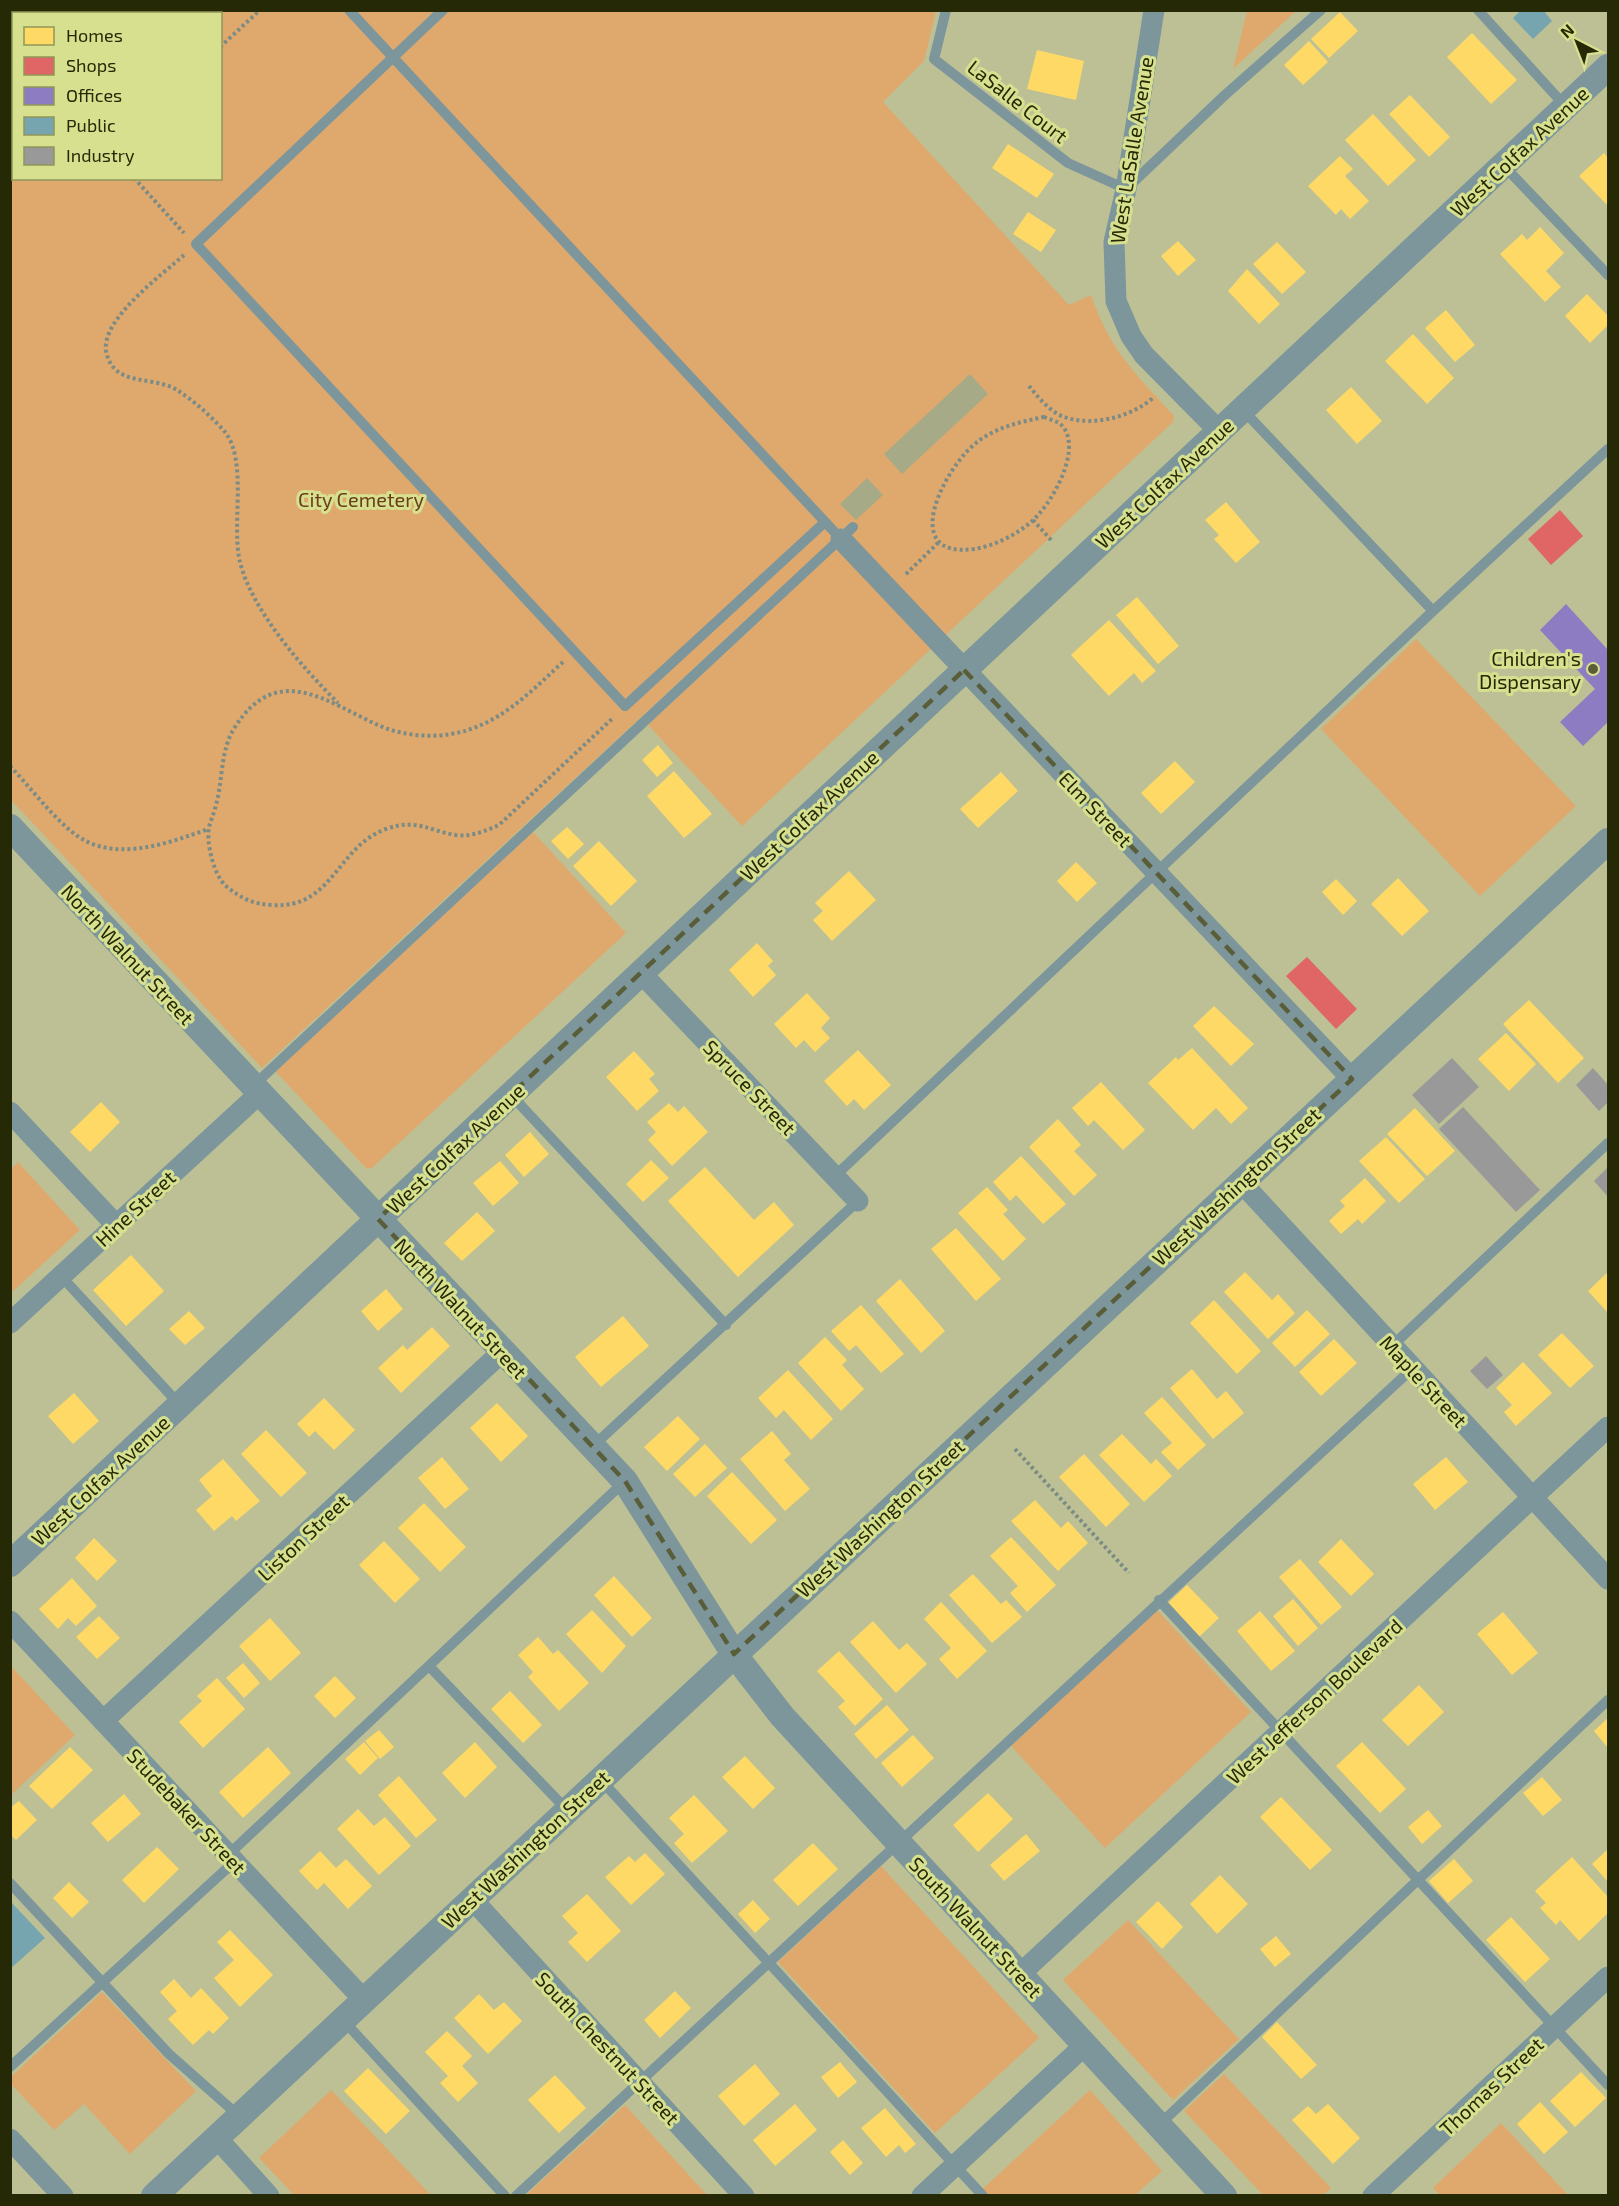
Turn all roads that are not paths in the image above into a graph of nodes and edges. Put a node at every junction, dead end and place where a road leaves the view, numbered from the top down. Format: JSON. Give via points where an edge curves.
{"nodes":[{"id":1,"x":349,"y":10,"type":"edge"},
{"id":2,"x":443,"y":10,"type":"edge"},
{"id":3,"x":946,"y":10,"type":"edge"},
{"id":4,"x":1154,"y":10,"type":"edge"},
{"id":5,"x":1321,"y":10,"type":"edge"},
{"id":6,"x":1478,"y":10,"type":"edge"},
{"id":7,"x":392,"y":57,"type":"junction"},
{"id":8,"x":1608,"y":67,"type":"edge"},
{"id":9,"x":1566,"y":107,"type":"junction"},
{"id":10,"x":1504,"y":166,"type":"junction"},
{"id":11,"x":1126,"y":189,"type":"junction"},
{"id":12,"x":1608,"y":275,"type":"edge"},
{"id":13,"x":1243,"y":410,"type":"junction"},
{"id":14,"x":1220,"y":432,"type":"junction"},
{"id":15,"x":1608,"y":449,"type":"edge"},
{"id":16,"x":825,"y":522,"type":"junction"},
{"id":17,"x":847,"y":533,"type":"junction"},
{"id":18,"x":1432,"y":611,"type":"junction"},
{"id":19,"x":964,"y":670,"type":"junction"},
{"id":20,"x":10,"y":827,"type":"edge"},
{"id":21,"x":1608,"y":841,"type":"edge"},
{"id":22,"x":1157,"y":873,"type":"junction"},
{"id":23,"x":641,"y":973,"type":"junction"},
{"id":24,"x":1352,"y":1079,"type":"junction"},
{"id":25,"x":256,"y":1090,"type":"junction"},
{"id":26,"x":512,"y":1096,"type":"junction"},
{"id":27,"x":10,"y":1112,"type":"edge"},
{"id":28,"x":1608,"y":1143,"type":"edge"},
{"id":29,"x":836,"y":1176,"type":"junction"},
{"id":30,"x":1241,"y":1182,"type":"junction"},
{"id":31,"x":858,"y":1201,"type":"joint"},
{"id":32,"x":378,"y":1219,"type":"junction"},
{"id":33,"x":116,"y":1225,"type":"junction"},
{"id":34,"x":61,"y":1276,"type":"junction"},
{"id":35,"x":10,"y":1323,"type":"edge"},
{"id":36,"x":726,"y":1324,"type":"junction"},
{"id":37,"x":1392,"y":1346,"type":"junction"},
{"id":38,"x":502,"y":1352,"type":"junction"},
{"id":39,"x":1413,"y":1368,"type":"junction"},
{"id":40,"x":179,"y":1404,"type":"junction"},
{"id":41,"x":1608,"y":1427,"type":"edge"},
{"id":42,"x":592,"y":1447,"type":"junction"},
{"id":43,"x":625,"y":1481,"type":"junction"},
{"id":44,"x":1533,"y":1497,"type":"junction"},
{"id":45,"x":10,"y":1564,"type":"edge"},
{"id":46,"x":1608,"y":1579,"type":"edge"},
{"id":47,"x":1159,"y":1600,"type":"junction"},
{"id":48,"x":10,"y":1622,"type":"edge"},
{"id":49,"x":734,"y":1654,"type":"junction"},
{"id":50,"x":429,"y":1666,"type":"junction"},
{"id":51,"x":1608,"y":1700,"type":"edge"},
{"id":52,"x":103,"y":1721,"type":"junction"},
{"id":53,"x":1281,"y":1731,"type":"junction"},
{"id":54,"x":600,"y":1779,"type":"junction"},
{"id":55,"x":567,"y":1810,"type":"junction"},
{"id":56,"x":898,"y":1844,"type":"junction"},
{"id":57,"x":231,"y":1859,"type":"junction"},
{"id":58,"x":1419,"y":1880,"type":"junction"},
{"id":59,"x":10,"y":1883,"type":"edge"},
{"id":60,"x":472,"y":1899,"type":"junction"},
{"id":61,"x":768,"y":1962,"type":"junction"},
{"id":62,"x":1019,"y":1975,"type":"junction"},
{"id":63,"x":1608,"y":1977,"type":"edge"},
{"id":64,"x":101,"y":1982,"type":"junction"},
{"id":65,"x":364,"y":2001,"type":"junction"},
{"id":66,"x":343,"y":2020,"type":"junction"},
{"id":67,"x":1554,"y":2027,"type":"junction"},
{"id":68,"x":1085,"y":2044,"type":"junction"},
{"id":69,"x":10,"y":2067,"type":"edge"},
{"id":70,"x":638,"y":2081,"type":"junction"},
{"id":71,"x":1608,"y":2085,"type":"edge"},
{"id":72,"x":239,"y":2116,"type":"junction"},
{"id":73,"x":1159,"y":2125,"type":"junction"},
{"id":74,"x":216,"y":2137,"type":"junction"},
{"id":75,"x":10,"y":2139,"type":"edge"},
{"id":76,"x":955,"y":2165,"type":"junction"},
{"id":77,"x":63,"y":2196,"type":"edge"},
{"id":78,"x":154,"y":2196,"type":"edge"},
{"id":79,"x":269,"y":2196,"type":"edge"},
{"id":80,"x":505,"y":2196,"type":"edge"},
{"id":81,"x":516,"y":2196,"type":"edge"},
{"id":82,"x":744,"y":2196,"type":"edge"},
{"id":83,"x":922,"y":2196,"type":"edge"},
{"id":84,"x":983,"y":2196,"type":"edge"},
{"id":85,"x":1224,"y":2196,"type":"edge"},
{"id":86,"x":1373,"y":2196,"type":"edge"}],
"edges":[{"from":1,"to":7,"type":"lane"},
{"from":2,"to":7,"type":"lane"},
{"from":3,"to":11,"type":"lane","name":"LaSalle Court","via":[[934,59],[1068,163]]},
{"from":4,"to":11,"type":"street","name":"West LaSalle Avenue"},
{"from":5,"to":11,"type":"lane"},
{"from":6,"to":9,"type":"lane"},
{"from":7,"to":16,"type":"lane"},
{"from":7,"to":16,"type":"lane","via":[[196,244],[574,652],[625,706]]},
{"from":8,"to":9,"type":"street","name":"West Colfax Avenue"},
{"from":9,"to":10,"type":"street","name":"West Colfax Avenue"},
{"from":10,"to":12,"type":"lane"},
{"from":10,"to":13,"type":"street","name":"West Colfax Avenue"},
{"from":11,"to":14,"type":"street","name":"West LaSalle Avenue","via":[[1114,242],[1116,301],[1131,336],[1144,354]]},
{"from":13,"to":14,"type":"street","name":"West Colfax Avenue"},
{"from":13,"to":18,"type":"lane"},
{"from":14,"to":19,"type":"street","name":"West Colfax Avenue"},
{"from":15,"to":18,"type":"lane"},
{"from":16,"to":17,"type":"lane"},
{"from":17,"to":19,"type":"street","name":"Elm Street"},
{"from":17,"to":25,"type":"lane"},
{"from":18,"to":22,"type":"lane"},
{"from":19,"to":22,"type":"street","name":"Elm Street"},
{"from":19,"to":23,"type":"street","name":"West Colfax Avenue"},
{"from":20,"to":25,"type":"street","name":"North Walnut Street"},
{"from":21,"to":24,"type":"street","name":"West Washington Street"},
{"from":22,"to":24,"type":"street","name":"Elm Street"},
{"from":22,"to":29,"type":"lane"},
{"from":23,"to":26,"type":"street","name":"West Colfax Avenue"},
{"from":23,"to":29,"type":"street","name":"Spruce Street"},
{"from":24,"to":30,"type":"street","name":"West Washington Street"},
{"from":25,"to":32,"type":"street","name":"North Walnut Street"},
{"from":25,"to":33,"type":"street","name":"Hine Street"},
{"from":26,"to":32,"type":"street","name":"West Colfax Avenue"},
{"from":26,"to":36,"type":"lane"},
{"from":27,"to":33,"type":"street"},
{"from":28,"to":37,"type":"lane"},
{"from":29,"to":31,"type":"street","name":"Spruce Street"},
{"from":30,"to":37,"type":"street","name":"Maple Street"},
{"from":30,"to":49,"type":"street","name":"West Washington Street"},
{"from":31,"to":36,"type":"lane"},
{"from":32,"to":38,"type":"street","name":"North Walnut Street"},
{"from":32,"to":40,"type":"street","name":"West Colfax Avenue"},
{"from":33,"to":34,"type":"street","name":"Hine Street"},
{"from":34,"to":35,"type":"street","name":"Hine Street"},
{"from":34,"to":40,"type":"lane"},
{"from":36,"to":42,"type":"lane"},
{"from":37,"to":39,"type":"street","name":"Maple Street"},
{"from":38,"to":42,"type":"street","name":"North Walnut Street"},
{"from":38,"to":52,"type":"street","name":"Liston Street"},
{"from":39,"to":44,"type":"street","name":"Maple Street"},
{"from":39,"to":47,"type":"lane"},
{"from":40,"to":45,"type":"street","name":"West Colfax Avenue"},
{"from":41,"to":44,"type":"street","name":"West Jefferson Boulevard"},
{"from":42,"to":43,"type":"street","name":"North Walnut Street"},
{"from":43,"to":49,"type":"street","name":"North Walnut Street"},
{"from":43,"to":50,"type":"lane"},
{"from":44,"to":46,"type":"street","name":"Maple Street"},
{"from":44,"to":53,"type":"street","name":"West Jefferson Boulevard"},
{"from":47,"to":53,"type":"lane"},
{"from":47,"to":56,"type":"lane"},
{"from":48,"to":52,"type":"street","name":"Studebaker Street"},
{"from":49,"to":54,"type":"street","name":"West Washington Street"},
{"from":49,"to":56,"type":"street","name":"South Walnut Street","via":[[782,1716]]},
{"from":50,"to":55,"type":"lane"},
{"from":50,"to":57,"type":"lane"},
{"from":51,"to":58,"type":"lane"},
{"from":52,"to":57,"type":"street","name":"Studebaker Street"},
{"from":53,"to":58,"type":"lane"},
{"from":53,"to":62,"type":"street","name":"West Jefferson Boulevard"},
{"from":54,"to":55,"type":"street","name":"West Washington Street"},
{"from":54,"to":61,"type":"lane"},
{"from":55,"to":60,"type":"street","name":"West Washington Street"},
{"from":56,"to":61,"type":"lane"},
{"from":56,"to":62,"type":"street","name":"South Walnut Street"},
{"from":57,"to":64,"type":"lane"},
{"from":57,"to":65,"type":"street","name":"Studebaker Street"},
{"from":58,"to":67,"type":"lane"},
{"from":58,"to":73,"type":"lane"},
{"from":59,"to":64,"type":"lane"},
{"from":60,"to":65,"type":"street","name":"West Washington Street"},
{"from":60,"to":70,"type":"street","name":"South Chestnut Street"},
{"from":61,"to":70,"type":"lane"},
{"from":61,"to":76,"type":"lane"},
{"from":62,"to":68,"type":"street","name":"South Walnut Street"},
{"from":63,"to":67,"type":"street","name":"Thomas Street"},
{"from":64,"to":69,"type":"lane"},
{"from":64,"to":72,"type":"lane","via":[[169,2054]]},
{"from":65,"to":66,"type":"street","name":"West Washington Street"},
{"from":66,"to":72,"type":"street","name":"West Washington Street"},
{"from":66,"to":80,"type":"lane"},
{"from":67,"to":71,"type":"lane"},
{"from":67,"to":86,"type":"street","name":"Thomas Street"},
{"from":68,"to":73,"type":"street","name":"South Walnut Street"},
{"from":68,"to":76,"type":"street"},
{"from":70,"to":81,"type":"lane"},
{"from":70,"to":82,"type":"street","name":"South Chestnut Street"},
{"from":72,"to":74,"type":"street","name":"West Washington Street"},
{"from":73,"to":85,"type":"street","name":"South Walnut Street"},
{"from":74,"to":78,"type":"street","name":"West Washington Street"},
{"from":74,"to":79,"type":"street"},
{"from":75,"to":77,"type":"street"},
{"from":76,"to":83,"type":"street"},
{"from":76,"to":84,"type":"lane"}]}
